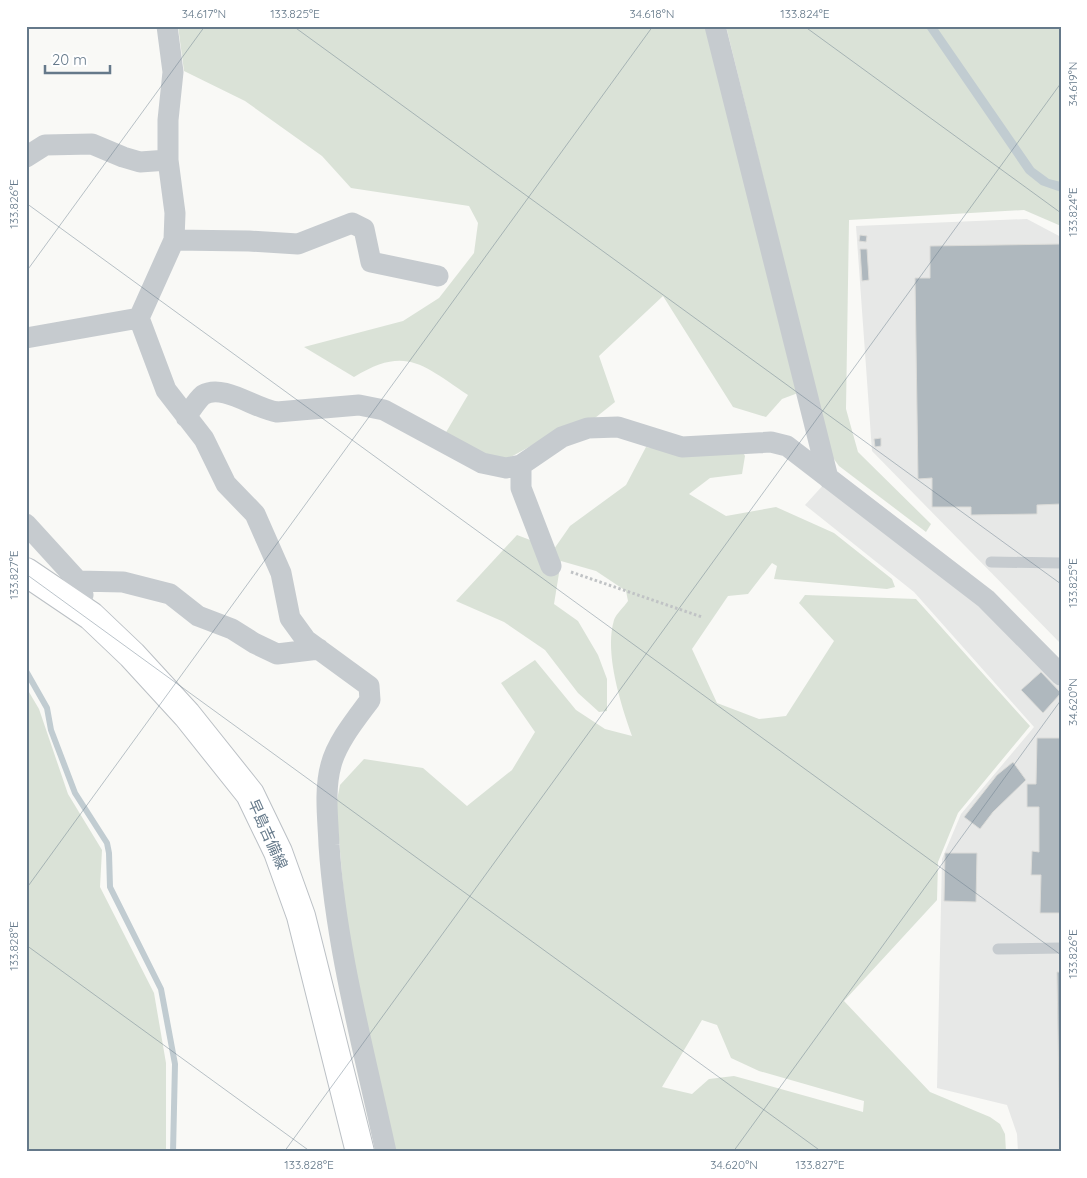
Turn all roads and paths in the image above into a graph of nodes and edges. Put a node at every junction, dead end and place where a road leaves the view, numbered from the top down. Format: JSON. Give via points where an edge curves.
{"nodes":[{"id":1,"x":167,"y":26,"type":"edge"},
{"id":2,"x":715,"y":26,"type":"edge"},
{"id":3,"x":26,"y":157,"type":"edge"},
{"id":4,"x":168,"y":160,"type":"junction"},
{"id":5,"x":174,"y":240,"type":"junction"},
{"id":6,"x":438,"y":276,"type":"dead end"},
{"id":7,"x":139,"y":318,"type":"junction"},
{"id":8,"x":26,"y":338,"type":"edge"},
{"id":9,"x":186,"y":417,"type":"junction"},
{"id":10,"x":521,"y":465,"type":"junction"},
{"id":11,"x":828,"y":478,"type":"junction"},
{"id":12,"x":26,"y":524,"type":"edge"},
{"id":13,"x":991,"y":562,"type":"dead end"},
{"id":14,"x":1061,"y":563,"type":"edge"},
{"id":15,"x":551,"y":566,"type":"joint"},
{"id":16,"x":26,"y":572,"type":"edge"},
{"id":17,"x":78,"y":581,"type":"junction"},
{"id":18,"x":91,"y":616,"type":"junction"},
{"id":19,"x":702,"y":617,"type":"dead end"},
{"id":20,"x":319,"y":649,"type":"junction"},
{"id":21,"x":1061,"y":675,"type":"edge"},
{"id":22,"x":1061,"y":948,"type":"edge"},
{"id":23,"x":998,"y":949,"type":"dead end"},
{"id":24,"x":360,"y":1152,"type":"edge"},
{"id":25,"x":386,"y":1152,"type":"edge"}],
"edges":[{"from":1,"to":4,"type":"street","via":[[172,72]]},
{"from":2,"to":11,"type":"street"},
{"from":3,"to":4,"type":"street","via":[[46,145],[92,144],[140,162]]},
{"from":4,"to":5,"type":"street","via":[[175,213]]},
{"from":5,"to":6,"type":"street","via":[[298,244],[352,223],[364,229],[371,262]]},
{"from":5,"to":7,"type":"street"},
{"from":7,"to":8,"type":"street"},
{"from":7,"to":9,"type":"street","via":[[166,390]]},
{"from":9,"to":10,"type":"street","via":[[203,396],[216,391],[230,394],[265,411],[359,405],[384,410],[482,463],[506,468]]},
{"from":9,"to":20,"type":"street","via":[[204,439],[226,484],[254,514],[282,573],[290,618],[306,640]]},
{"from":10,"to":11,"type":"street","via":[[562,437],[588,428],[618,427],[682,447],[771,442],[787,446]]},
{"from":10,"to":15,"type":"street","via":[[521,488]]},
{"from":11,"to":21,"type":"street","via":[[986,600]]},
{"from":12,"to":17,"type":"street"},
{"from":13,"to":14,"type":"lane"},
{"from":15,"to":19,"type":"path"},
{"from":16,"to":18,"type":"main road","name":"早島吉備線"},
{"from":17,"to":18,"type":"street"},
{"from":17,"to":20,"type":"street","via":[[123,582],[170,594],[198,616],[232,629],[277,654]]},
{"from":18,"to":24,"type":"main road","name":"早島吉備線","via":[[187,715],[250,794],[266,823],[301,916]]},
{"from":20,"to":25,"type":"street","via":[[369,686],[370,700],[350,727],[331,765],[328,827],[332,884],[344,962]]},
{"from":22,"to":23,"type":"lane"}]}
